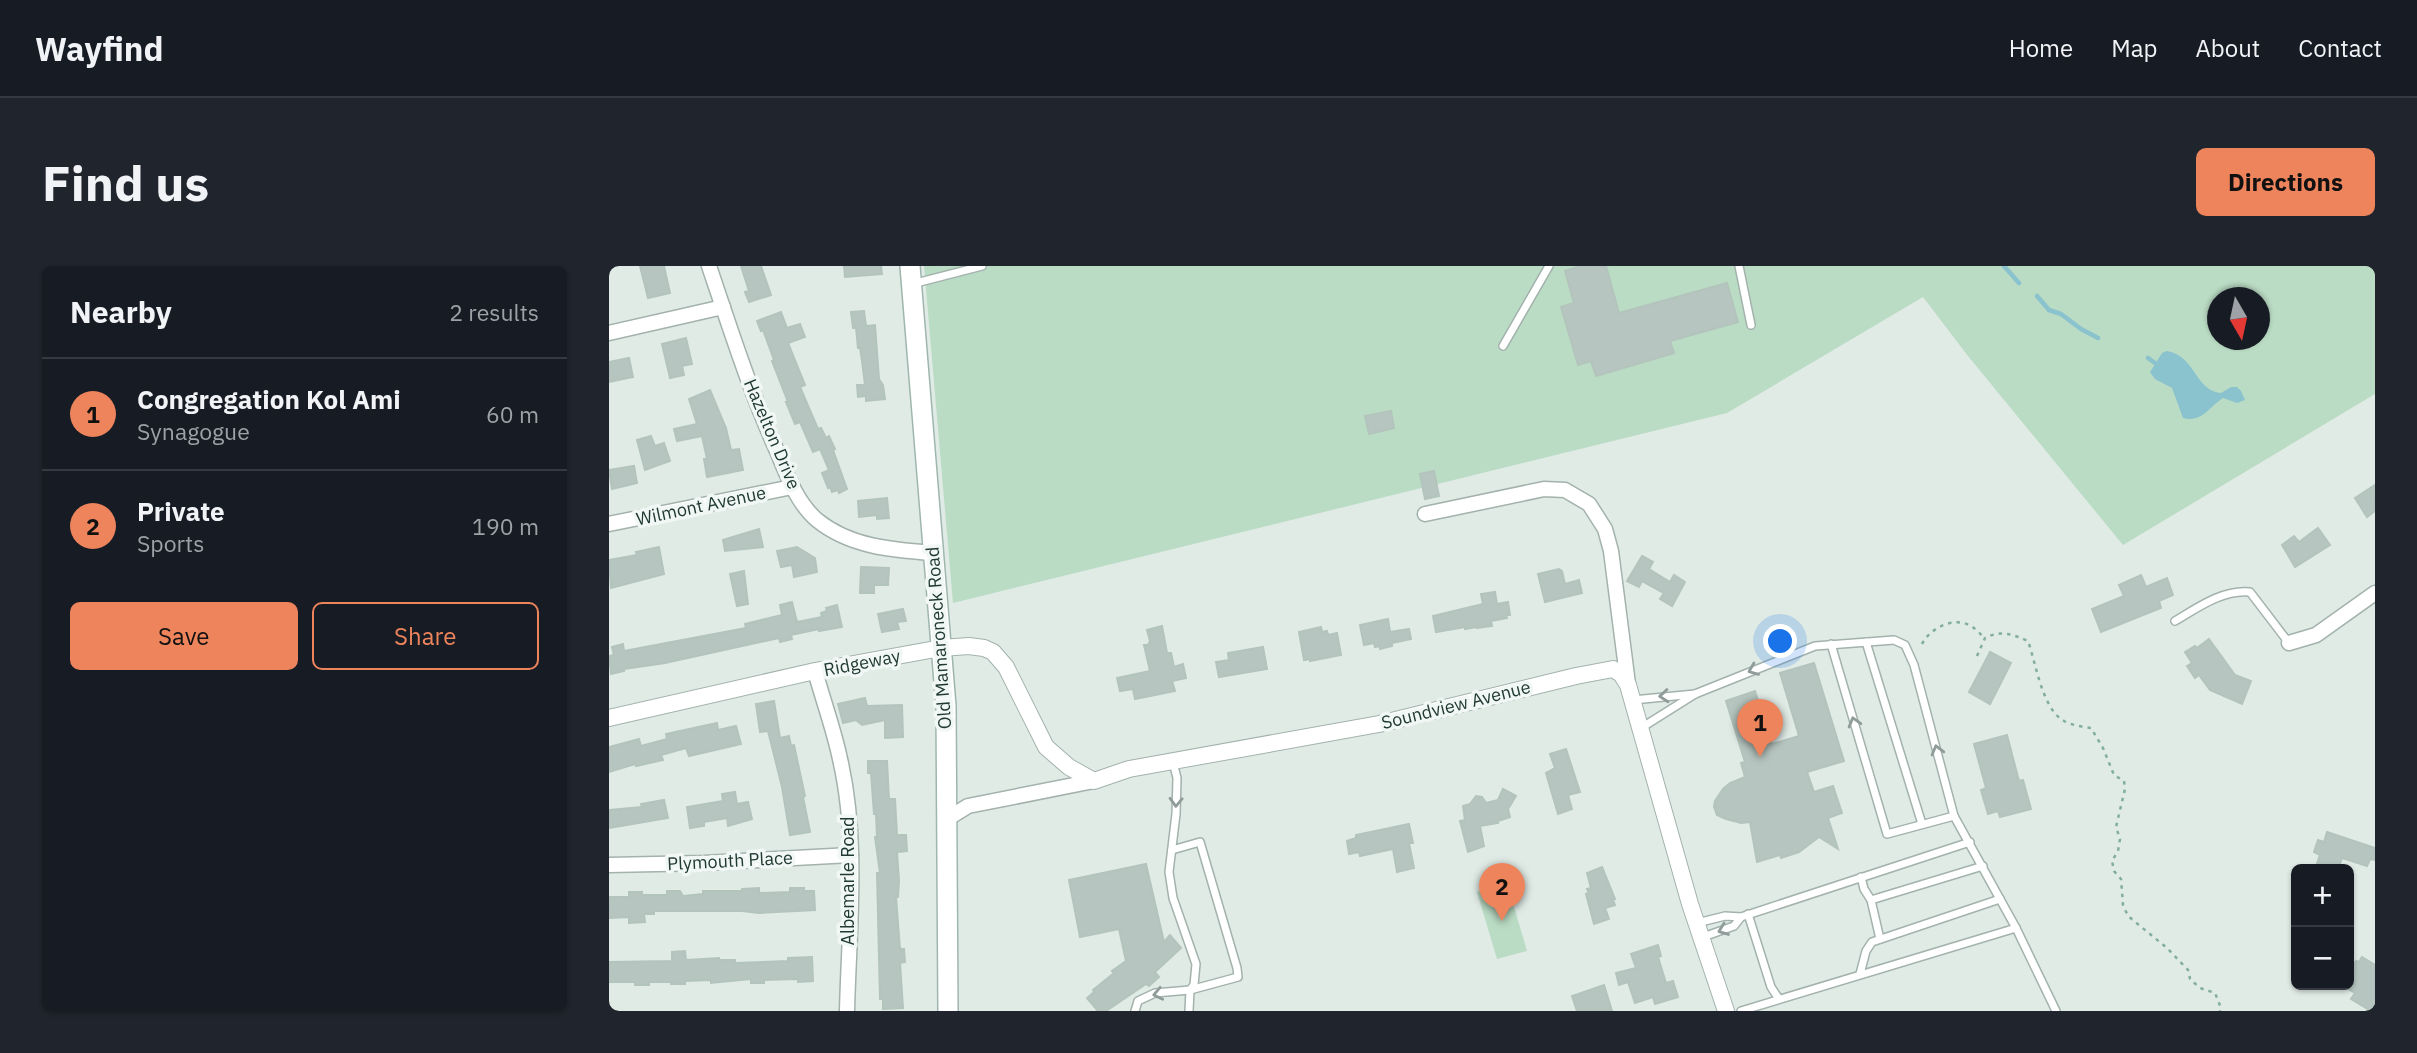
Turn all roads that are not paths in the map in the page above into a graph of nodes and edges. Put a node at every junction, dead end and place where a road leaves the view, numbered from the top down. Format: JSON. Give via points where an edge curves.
{"nodes":[{"id":1,"x":709,"y":266,"type":"edge"},
{"id":2,"x":982,"y":266,"type":"edge"},
{"id":3,"x":1549,"y":266,"type":"edge"},
{"id":4,"x":1739,"y":266,"type":"edge"},
{"id":5,"x":910,"y":275,"type":"edge"},
{"id":6,"x":723,"y":307,"type":"junction"},
{"id":7,"x":1751,"y":325,"type":"dead end"},
{"id":8,"x":609,"y":333,"type":"edge"},
{"id":9,"x":1503,"y":346,"type":"dead end"},
{"id":10,"x":792,"y":487,"type":"junction"},
{"id":11,"x":1425,"y":514,"type":"dead end"},
{"id":12,"x":609,"y":524,"type":"edge"},
{"id":13,"x":933,"y":553,"type":"junction"},
{"id":14,"x":2375,"y":593,"type":"edge"},
{"id":15,"x":2175,"y":621,"type":"dead end"},
{"id":16,"x":1866,"y":642,"type":"junction"},
{"id":17,"x":2289,"y":643,"type":"joint"},
{"id":18,"x":1831,"y":644,"type":"junction"},
{"id":19,"x":941,"y":648,"type":"junction"},
{"id":20,"x":815,"y":671,"type":"junction"},
{"id":21,"x":1630,"y":693,"type":"junction"},
{"id":22,"x":1695,"y":694,"type":"junction"},
{"id":23,"x":609,"y":718,"type":"edge"},
{"id":24,"x":1640,"y":728,"type":"junction"},
{"id":25,"x":1173,"y":761,"type":"junction"},
{"id":26,"x":1094,"y":780,"type":"junction"},
{"id":27,"x":1954,"y":816,"type":"junction"},
{"id":28,"x":947,"y":818,"type":"junction"},
{"id":29,"x":1922,"y":824,"type":"junction"},
{"id":30,"x":1970,"y":842,"type":"junction"},
{"id":31,"x":1173,"y":848,"type":"junction"},
{"id":32,"x":851,"y":855,"type":"junction"},
{"id":33,"x":609,"y":865,"type":"edge"},
{"id":34,"x":1983,"y":866,"type":"junction"},
{"id":35,"x":1861,"y":877,"type":"junction"},
{"id":36,"x":2000,"y":899,"type":"junction"},
{"id":37,"x":1871,"y":900,"type":"junction"},
{"id":38,"x":1744,"y":916,"type":"junction"},
{"id":39,"x":2015,"y":928,"type":"junction"},
{"id":40,"x":1699,"y":930,"type":"junction"},
{"id":41,"x":1879,"y":939,"type":"junction"},
{"id":42,"x":1860,"y":974,"type":"junction"},
{"id":43,"x":1190,"y":990,"type":"junction"},
{"id":44,"x":1779,"y":999,"type":"junction"},
{"id":45,"x":847,"y":1011,"type":"edge"},
{"id":46,"x":948,"y":1011,"type":"edge"},
{"id":47,"x":1135,"y":1011,"type":"edge"},
{"id":48,"x":1189,"y":1011,"type":"edge"},
{"id":49,"x":1726,"y":1011,"type":"edge"},
{"id":50,"x":1741,"y":1011,"type":"edge"},
{"id":51,"x":2056,"y":1011,"type":"edge"}],
"edges":[{"from":1,"to":6,"type":"street","name":"Hazelton Drive"},
{"from":2,"to":5,"type":"lane"},
{"from":3,"to":9,"type":"lane"},
{"from":4,"to":7,"type":"lane"},
{"from":5,"to":13,"type":"main road","name":"Old Mamaroneck Road"},
{"from":6,"to":8,"type":"street"},
{"from":6,"to":10,"type":"street","name":"Hazelton Drive"},
{"from":10,"to":12,"type":"street","name":"Wilmont Avenue"},
{"from":10,"to":13,"type":"street","name":"Hazelton Drive","via":[[817,520],[846,537],[891,550]]},
{"from":11,"to":21,"type":"street","via":[[1543,489],[1565,490],[1590,504],[1611,551]]},
{"from":13,"to":19,"type":"main road","name":"Old Mamaroneck Road"},
{"from":14,"to":17,"type":"street","via":[[2316,635]]},
{"from":15,"to":17,"type":"lane","via":[[2227,594],[2250,592]]},
{"from":16,"to":18,"type":"lane"},
{"from":27,"to":16,"type":"lane","one_way":true,"via":[[1905,645],[1894,640]]},
{"from":16,"to":29,"type":"lane"},
{"from":18,"to":22,"type":"lane","one_way":true,"via":[[1815,646]]},
{"from":29,"to":18,"type":"lane","one_way":true,"via":[[1887,835]]},
{"from":19,"to":20,"type":"street","name":"Ridgeway"},
{"from":19,"to":26,"type":"street","name":"Ridgeway","via":[[969,646],[993,652],[1006,667],[1046,747]]},
{"from":19,"to":28,"type":"main road","name":"Old Mamaroneck Road"},
{"from":20,"to":23,"type":"street","name":"Ridgeway"},
{"from":20,"to":32,"type":"street","name":"Albemarle Road","via":[[841,760]]},
{"from":22,"to":21,"type":"lane","one_way":true},
{"from":21,"to":24,"type":"street"},
{"from":21,"to":25,"type":"street","name":"Soundview Avenue","via":[[1621,674],[1613,669],[1379,724]]},
{"from":22,"to":24,"type":"lane"},
{"from":24,"to":40,"type":"street"},
{"from":25,"to":26,"type":"street","name":"Soundview Avenue"},
{"from":25,"to":31,"type":"lane","one_way":true,"via":[[1177,778]]},
{"from":26,"to":28,"type":"street","name":"Soundview Avenue","via":[[968,806]]},
{"from":27,"to":29,"type":"lane"},
{"from":27,"to":30,"type":"lane"},
{"from":28,"to":46,"type":"main road","name":"Old Mamaroneck Road"},
{"from":30,"to":34,"type":"lane"},
{"from":30,"to":35,"type":"lane"},
{"from":31,"to":43,"type":"lane","via":[[1169,872],[1173,898],[1196,964]]},
{"from":31,"to":43,"type":"lane","via":[[1200,842],[1238,976]]},
{"from":32,"to":33,"type":"street","name":"Plymouth Place"},
{"from":32,"to":45,"type":"street","name":"Albemarle Road"},
{"from":34,"to":36,"type":"lane"},
{"from":34,"to":37,"type":"lane"},
{"from":35,"to":37,"type":"lane"},
{"from":35,"to":38,"type":"lane"},
{"from":36,"to":39,"type":"lane"},
{"from":36,"to":41,"type":"lane"},
{"from":37,"to":41,"type":"lane"},
{"from":38,"to":40,"type":"lane","via":[[1725,916]]},
{"from":38,"to":40,"type":"lane","one_way":true,"via":[[1734,926]]},
{"from":38,"to":44,"type":"lane"},
{"from":39,"to":42,"type":"lane"},
{"from":39,"to":51,"type":"lane"},
{"from":40,"to":49,"type":"street"},
{"from":41,"to":42,"type":"lane","via":[[1868,946]]},
{"from":42,"to":44,"type":"lane"},
{"from":43,"to":47,"type":"lane","one_way":true,"via":[[1155,993],[1137,1001]]},
{"from":43,"to":48,"type":"lane"},
{"from":44,"to":50,"type":"lane"}]}
